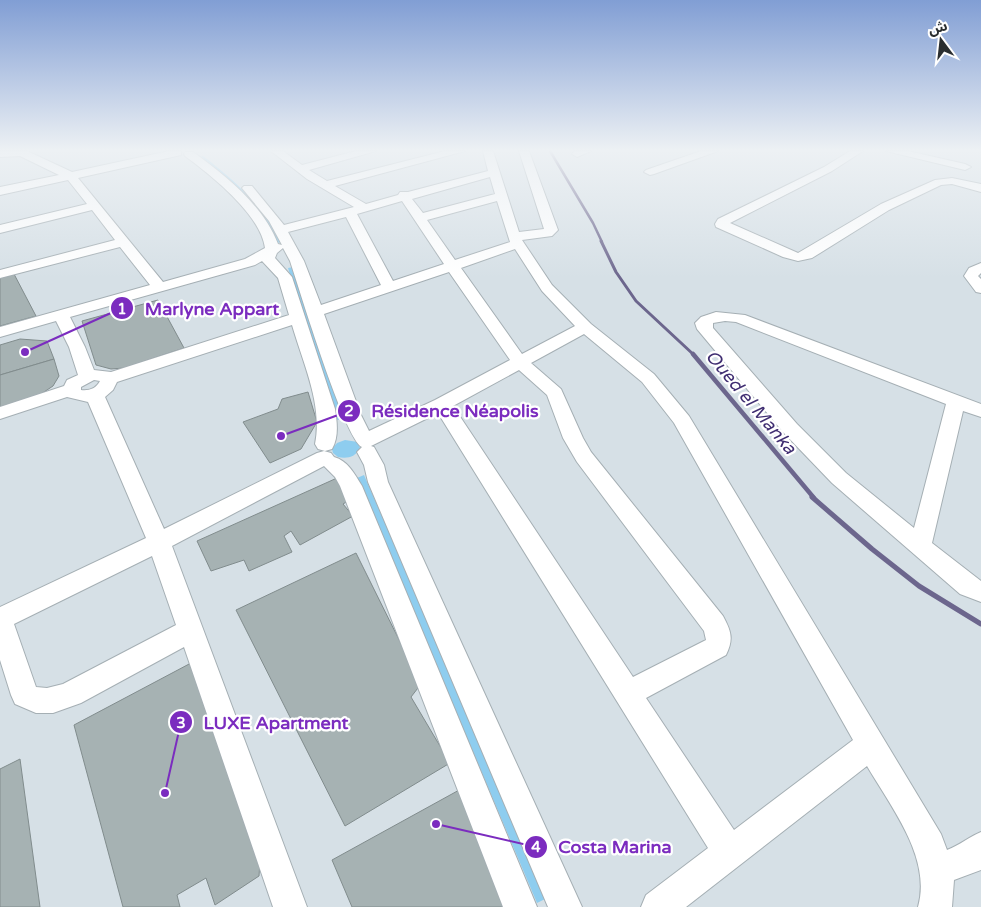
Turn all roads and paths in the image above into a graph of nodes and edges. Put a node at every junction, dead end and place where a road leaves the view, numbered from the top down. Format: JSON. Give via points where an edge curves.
{"nodes":[{"id":1,"x":84,"y":193,"type":"edge"},
{"id":2,"x":235,"y":193,"type":"edge"},
{"id":3,"x":253,"y":193,"type":"edge"},
{"id":4,"x":340,"y":193,"type":"edge"},
{"id":5,"x":414,"y":193,"type":"edge"},
{"id":6,"x":538,"y":193,"type":"edge"},
{"id":7,"x":780,"y":193,"type":"edge"},
{"id":8,"x":915,"y":193,"type":"edge"},
{"id":9,"x":404,"y":196,"type":"junction"},
{"id":10,"x":501,"y":196,"type":"joint"},
{"id":11,"x":94,"y":206,"type":"junction"},
{"id":12,"x":363,"y":207,"type":"junction"},
{"id":13,"x":349,"y":211,"type":"junction"},
{"id":14,"x":420,"y":218,"type":"junction"},
{"id":15,"x":0,"y":229,"type":"edge"},
{"id":16,"x":282,"y":230,"type":"junction"},
{"id":17,"x":516,"y":240,"type":"junction"},
{"id":18,"x":124,"y":242,"type":"junction"},
{"id":19,"x":289,"y":244,"type":"junction"},
{"id":20,"x":273,"y":256,"type":"junction"},
{"id":21,"x":297,"y":261,"type":"junction"},
{"id":22,"x":452,"y":266,"type":"junction"},
{"id":23,"x":981,"y":267,"type":"edge"},
{"id":24,"x":0,"y":274,"type":"edge"},
{"id":25,"x":159,"y":287,"type":"junction"},
{"id":26,"x":389,"y":287,"type":"junction"},
{"id":27,"x":981,"y":289,"type":"edge"},
{"id":28,"x":316,"y":312,"type":"junction"},
{"id":29,"x":61,"y":315,"type":"junction"},
{"id":30,"x":297,"y":318,"type":"junction"},
{"id":31,"x":585,"y":327,"type":"junction"},
{"id":32,"x":0,"y":332,"type":"edge"},
{"id":33,"x":520,"y":362,"type":"junction"},
{"id":34,"x":90,"y":385,"type":"junction"},
{"id":35,"x":956,"y":400,"type":"junction"},
{"id":36,"x":442,"y":404,"type":"junction"},
{"id":37,"x":981,"y":411,"type":"edge"},
{"id":38,"x":0,"y":413,"type":"edge"},
{"id":39,"x":365,"y":444,"type":"junction"},
{"id":40,"x":327,"y":456,"type":"junction"},
{"id":41,"x":160,"y":542,"type":"junction"},
{"id":42,"x":920,"y":547,"type":"junction"},
{"id":43,"x":981,"y":592,"type":"edge"},
{"id":44,"x":0,"y":620,"type":"edge"},
{"id":45,"x":191,"y":630,"type":"junction"},
{"id":46,"x":628,"y":694,"type":"junction"},
{"id":47,"x":872,"y":744,"type":"junction"},
{"id":48,"x":981,"y":848,"type":"edge"},
{"id":49,"x":730,"y":853,"type":"junction"},
{"id":50,"x":938,"y":870,"type":"junction"},
{"id":51,"x":290,"y":907,"type":"edge"},
{"id":52,"x":520,"y":907,"type":"edge"},
{"id":53,"x":565,"y":907,"type":"edge"},
{"id":54,"x":658,"y":907,"type":"edge"},
{"id":55,"x":935,"y":907,"type":"edge"}],
"edges":[{"from":1,"to":11,"type":"street"},
{"from":2,"to":20,"type":"street","via":[[248,206],[267,236]]},
{"from":3,"to":16,"type":"street"},
{"from":4,"to":12,"type":"street"},
{"from":5,"to":9,"type":"street"},
{"from":6,"to":17,"type":"street","via":[[551,230]]},
{"from":7,"to":8,"type":"street","via":[[721,224],[788,254],[802,257]]},
{"from":9,"to":12,"type":"street"},
{"from":9,"to":14,"type":"street"},
{"from":10,"to":14,"type":"street"},
{"from":10,"to":17,"type":"street"},
{"from":11,"to":15,"type":"street"},
{"from":11,"to":18,"type":"street"},
{"from":12,"to":13,"type":"street"},
{"from":13,"to":16,"type":"street"},
{"from":13,"to":26,"type":"street"},
{"from":14,"to":22,"type":"street"},
{"from":16,"to":19,"type":"street"},
{"from":17,"to":22,"type":"street"},
{"from":17,"to":31,"type":"street","via":[[547,288]]},
{"from":18,"to":24,"type":"street"},
{"from":18,"to":25,"type":"street"},
{"from":19,"to":20,"type":"street"},
{"from":19,"to":21,"type":"street"},
{"from":20,"to":21,"type":"street"},
{"from":20,"to":25,"type":"street"},
{"from":20,"to":30,"type":"street","via":[[285,277]]},
{"from":21,"to":28,"type":"street"},
{"from":22,"to":26,"type":"street"},
{"from":22,"to":33,"type":"street"},
{"from":23,"to":27,"type":"street","via":[[971,276]]},
{"from":25,"to":29,"type":"street"},
{"from":26,"to":28,"type":"street"},
{"from":28,"to":39,"type":"street"},
{"from":29,"to":32,"type":"street"},
{"from":29,"to":34,"type":"street","via":[[77,347]]},
{"from":30,"to":34,"type":"street","via":[[109,379],[106,387]]},
{"from":30,"to":40,"type":"street","via":[[328,419]]},
{"from":31,"to":33,"type":"street"},
{"from":31,"to":47,"type":"street","via":[[648,378],[682,420]]},
{"from":33,"to":36,"type":"street"},
{"from":33,"to":46,"type":"street","via":[[553,390],[584,457],[718,633],[720,641],[717,647]]},
{"from":34,"to":38,"type":"street","via":[[78,396],[70,390]]},
{"from":34,"to":41,"type":"street"},
{"from":35,"to":37,"type":"street"},
{"from":35,"to":42,"type":"street"},
{"from":35,"to":42,"type":"street","via":[[739,318],[717,316],[703,323],[790,428],[839,478]]},
{"from":36,"to":39,"type":"street"},
{"from":36,"to":46,"type":"street"},
{"from":39,"to":40,"type":"street","via":[[356,435],[339,436]]},
{"from":39,"to":40,"type":"street","via":[[358,462],[341,466]]},
{"from":39,"to":53,"type":"street","via":[[378,482]]},
{"from":40,"to":41,"type":"street"},
{"from":40,"to":52,"type":"street","via":[[351,486]]},
{"from":41,"to":44,"type":"street"},
{"from":41,"to":45,"type":"street"},
{"from":42,"to":43,"type":"street","via":[[969,587]]},
{"from":44,"to":45,"type":"street","via":[[25,695],[41,702],[71,694]]},
{"from":45,"to":51,"type":"street"},
{"from":46,"to":49,"type":"street"},
{"from":47,"to":49,"type":"street"},
{"from":47,"to":50,"type":"street","via":[[930,845]]},
{"from":48,"to":50,"type":"street","via":[[972,856]]},
{"from":49,"to":54,"type":"street"},
{"from":50,"to":55,"type":"street","via":[[939,895]]}]}
